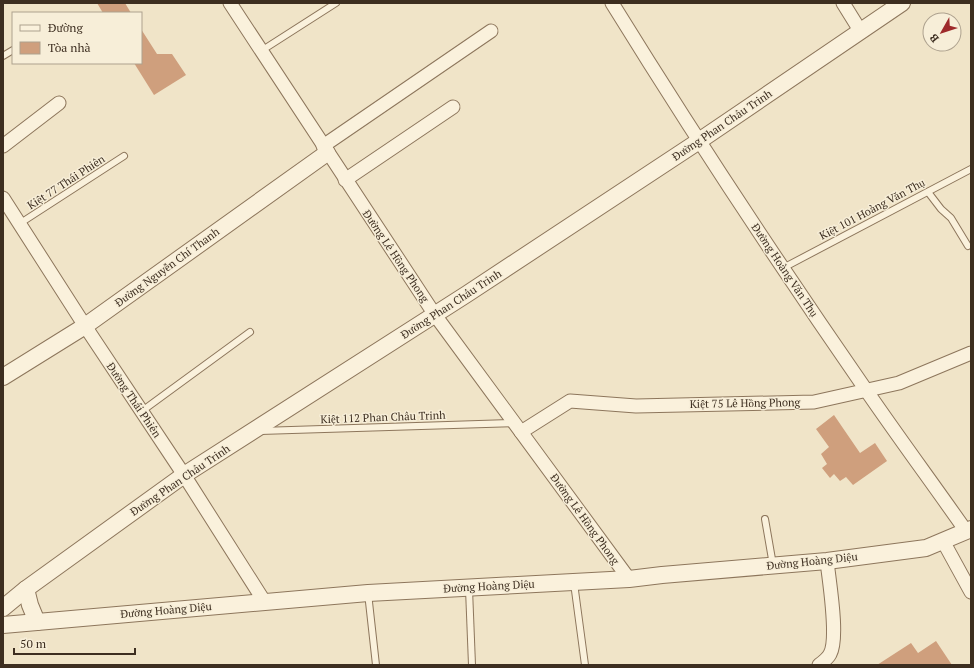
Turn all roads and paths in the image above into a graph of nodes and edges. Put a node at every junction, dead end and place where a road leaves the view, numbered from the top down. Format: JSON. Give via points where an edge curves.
{"nodes":[{"id":1,"x":230,"y":3,"type":"edge"},
{"id":2,"x":336,"y":3,"type":"edge"},
{"id":3,"x":612,"y":3,"type":"edge"},
{"id":4,"x":843,"y":3,"type":"edge"},
{"id":5,"x":902,"y":3,"type":"edge"},
{"id":6,"x":491,"y":31,"type":"dead end"},
{"id":7,"x":860,"y":32,"type":"junction"},
{"id":8,"x":12,"y":51,"type":"edge"},
{"id":9,"x":261,"y":51,"type":"junction"},
{"id":10,"x":3,"y":56,"type":"edge"},
{"id":11,"x":59,"y":103,"type":"dead end"},
{"id":12,"x":453,"y":108,"type":"dead end"},
{"id":13,"x":699,"y":141,"type":"junction"},
{"id":14,"x":3,"y":146,"type":"edge"},
{"id":15,"x":325,"y":149,"type":"junction"},
{"id":16,"x":124,"y":156,"type":"dead end"},
{"id":17,"x":971,"y":169,"type":"edge"},
{"id":18,"x":345,"y":180,"type":"junction"},
{"id":19,"x":928,"y":192,"type":"junction"},
{"id":20,"x":3,"y":198,"type":"edge"},
{"id":21,"x":19,"y":224,"type":"junction"},
{"id":22,"x":968,"y":246,"type":"dead end"},
{"id":23,"x":783,"y":268,"type":"junction"},
{"id":24,"x":435,"y":315,"type":"junction"},
{"id":25,"x":85,"y":326,"type":"junction"},
{"id":26,"x":250,"y":332,"type":"dead end"},
{"id":27,"x":971,"y":353,"type":"edge"},
{"id":28,"x":3,"y":377,"type":"edge"},
{"id":29,"x":866,"y":391,"type":"junction"},
{"id":30,"x":142,"y":411,"type":"junction"},
{"id":31,"x":517,"y":427,"type":"junction"},
{"id":32,"x":252,"y":431,"type":"junction"},
{"id":33,"x":184,"y":475,"type":"junction"},
{"id":34,"x":765,"y":519,"type":"dead end"},
{"id":35,"x":969,"y":530,"type":"edge"},
{"id":36,"x":943,"y":541,"type":"junction"},
{"id":37,"x":827,"y":561,"type":"junction"},
{"id":38,"x":773,"y":565,"type":"junction"},
{"id":39,"x":629,"y":579,"type":"junction"},
{"id":40,"x":574,"y":582,"type":"junction"},
{"id":41,"x":468,"y":586,"type":"junction"},
{"id":42,"x":26,"y":589,"type":"junction"},
{"id":43,"x":971,"y":592,"type":"edge"},
{"id":44,"x":368,"y":593,"type":"junction"},
{"id":45,"x":264,"y":601,"type":"junction"},
{"id":46,"x":3,"y":608,"type":"edge"},
{"id":47,"x":37,"y":622,"type":"junction"},
{"id":48,"x":3,"y":626,"type":"edge"},
{"id":49,"x":376,"y":665,"type":"edge"},
{"id":50,"x":472,"y":665,"type":"edge"},
{"id":51,"x":585,"y":665,"type":"edge"},
{"id":52,"x":819,"y":665,"type":"edge"}],
"edges":[{"from":1,"to":9,"type":"street","name":"Đường Lê Hồng Phong"},
{"from":2,"to":9,"type":"lane"},
{"from":3,"to":13,"type":"street","name":"Đường Hoàng Văn Thụ"},
{"from":4,"to":7,"type":"street"},
{"from":5,"to":7,"type":"street","name":"Đường Phan Châu Trinh"},
{"from":6,"to":15,"type":"street"},
{"from":7,"to":13,"type":"street","name":"Đường Phan Châu Trinh"},
{"from":8,"to":10,"type":"lane"},
{"from":9,"to":15,"type":"street","name":"Đường Lê Hồng Phong"},
{"from":11,"to":14,"type":"street"},
{"from":12,"to":18,"type":"street"},
{"from":13,"to":23,"type":"street","name":"Đường Hoàng Văn Thụ"},
{"from":13,"to":24,"type":"street","name":"Đường Phan Châu Trinh"},
{"from":15,"to":18,"type":"street","name":"Đường Lê Hồng Phong"},
{"from":15,"to":25,"type":"street","name":"Đường Nguyễn Chí Thanh"},
{"from":16,"to":21,"type":"lane","name":"Kiệt 77 Thái Phiên"},
{"from":17,"to":19,"type":"lane","name":"Kiệt 101 Hoàng Văn Thụ"},
{"from":18,"to":24,"type":"street","name":"Đường Lê Hồng Phong"},
{"from":19,"to":22,"type":"lane","via":[[951,218]]},
{"from":19,"to":23,"type":"lane","name":"Kiệt 101 Hoàng Văn Thụ"},
{"from":20,"to":21,"type":"street","name":"Đường Thái Phiên"},
{"from":21,"to":25,"type":"street","name":"Đường Thái Phiên"},
{"from":23,"to":29,"type":"street","name":"Đường Hoàng Văn Thụ"},
{"from":24,"to":31,"type":"street","name":"Đường Lê Hồng Phong"},
{"from":24,"to":32,"type":"street","name":"Đường Phan Châu Trinh"},
{"from":25,"to":28,"type":"street","name":"Đường Nguyễn Chí Thanh"},
{"from":25,"to":30,"type":"street","name":"Đường Thái Phiên"},
{"from":26,"to":30,"type":"lane"},
{"from":27,"to":29,"type":"street","name":"Kiệt 75 Lê Hồng Phong","via":[[899,384]]},
{"from":29,"to":31,"type":"street","name":"Kiệt 75 Lê Hồng Phong","via":[[814,402],[636,406],[570,401]]},
{"from":29,"to":35,"type":"street","name":"Đường Hoàng Văn Thụ"},
{"from":30,"to":33,"type":"street","name":"Đường Thái Phiên"},
{"from":31,"to":32,"type":"lane","name":"Kiệt 112 Phan Châu Trinh"},
{"from":31,"to":39,"type":"street","name":"Đường Lê Hồng Phong"},
{"from":32,"to":33,"type":"street","name":"Đường Phan Châu Trinh"},
{"from":33,"to":42,"type":"street","name":"Đường Phan Châu Trinh"},
{"from":33,"to":45,"type":"street","name":"Đường Thái Phiên"},
{"from":34,"to":38,"type":"lane"},
{"from":35,"to":36,"type":"street","name":"Đường Hoàng Diệu"},
{"from":36,"to":37,"type":"street","name":"Đường Hoàng Diệu","via":[[926,548]]},
{"from":36,"to":43,"type":"street"},
{"from":37,"to":38,"type":"street","name":"Đường Hoàng Diệu"},
{"from":37,"to":52,"type":"street","via":[[833,642],[831,653]]},
{"from":38,"to":39,"type":"street","name":"Đường Hoàng Diệu"},
{"from":39,"to":40,"type":"street","name":"Đường Hoàng Diệu"},
{"from":40,"to":41,"type":"street","name":"Đường Hoàng Diệu"},
{"from":40,"to":51,"type":"lane"},
{"from":41,"to":44,"type":"street","name":"Đường Hoàng Diệu"},
{"from":41,"to":50,"type":"lane"},
{"from":42,"to":46,"type":"street","name":"Đường Phan Châu Trinh"},
{"from":42,"to":47,"type":"street"},
{"from":44,"to":45,"type":"street","name":"Đường Hoàng Diệu"},
{"from":44,"to":49,"type":"lane"},
{"from":45,"to":47,"type":"street","name":"Đường Hoàng Diệu"},
{"from":47,"to":48,"type":"street","name":"Đường Hoàng Diệu"}]}
